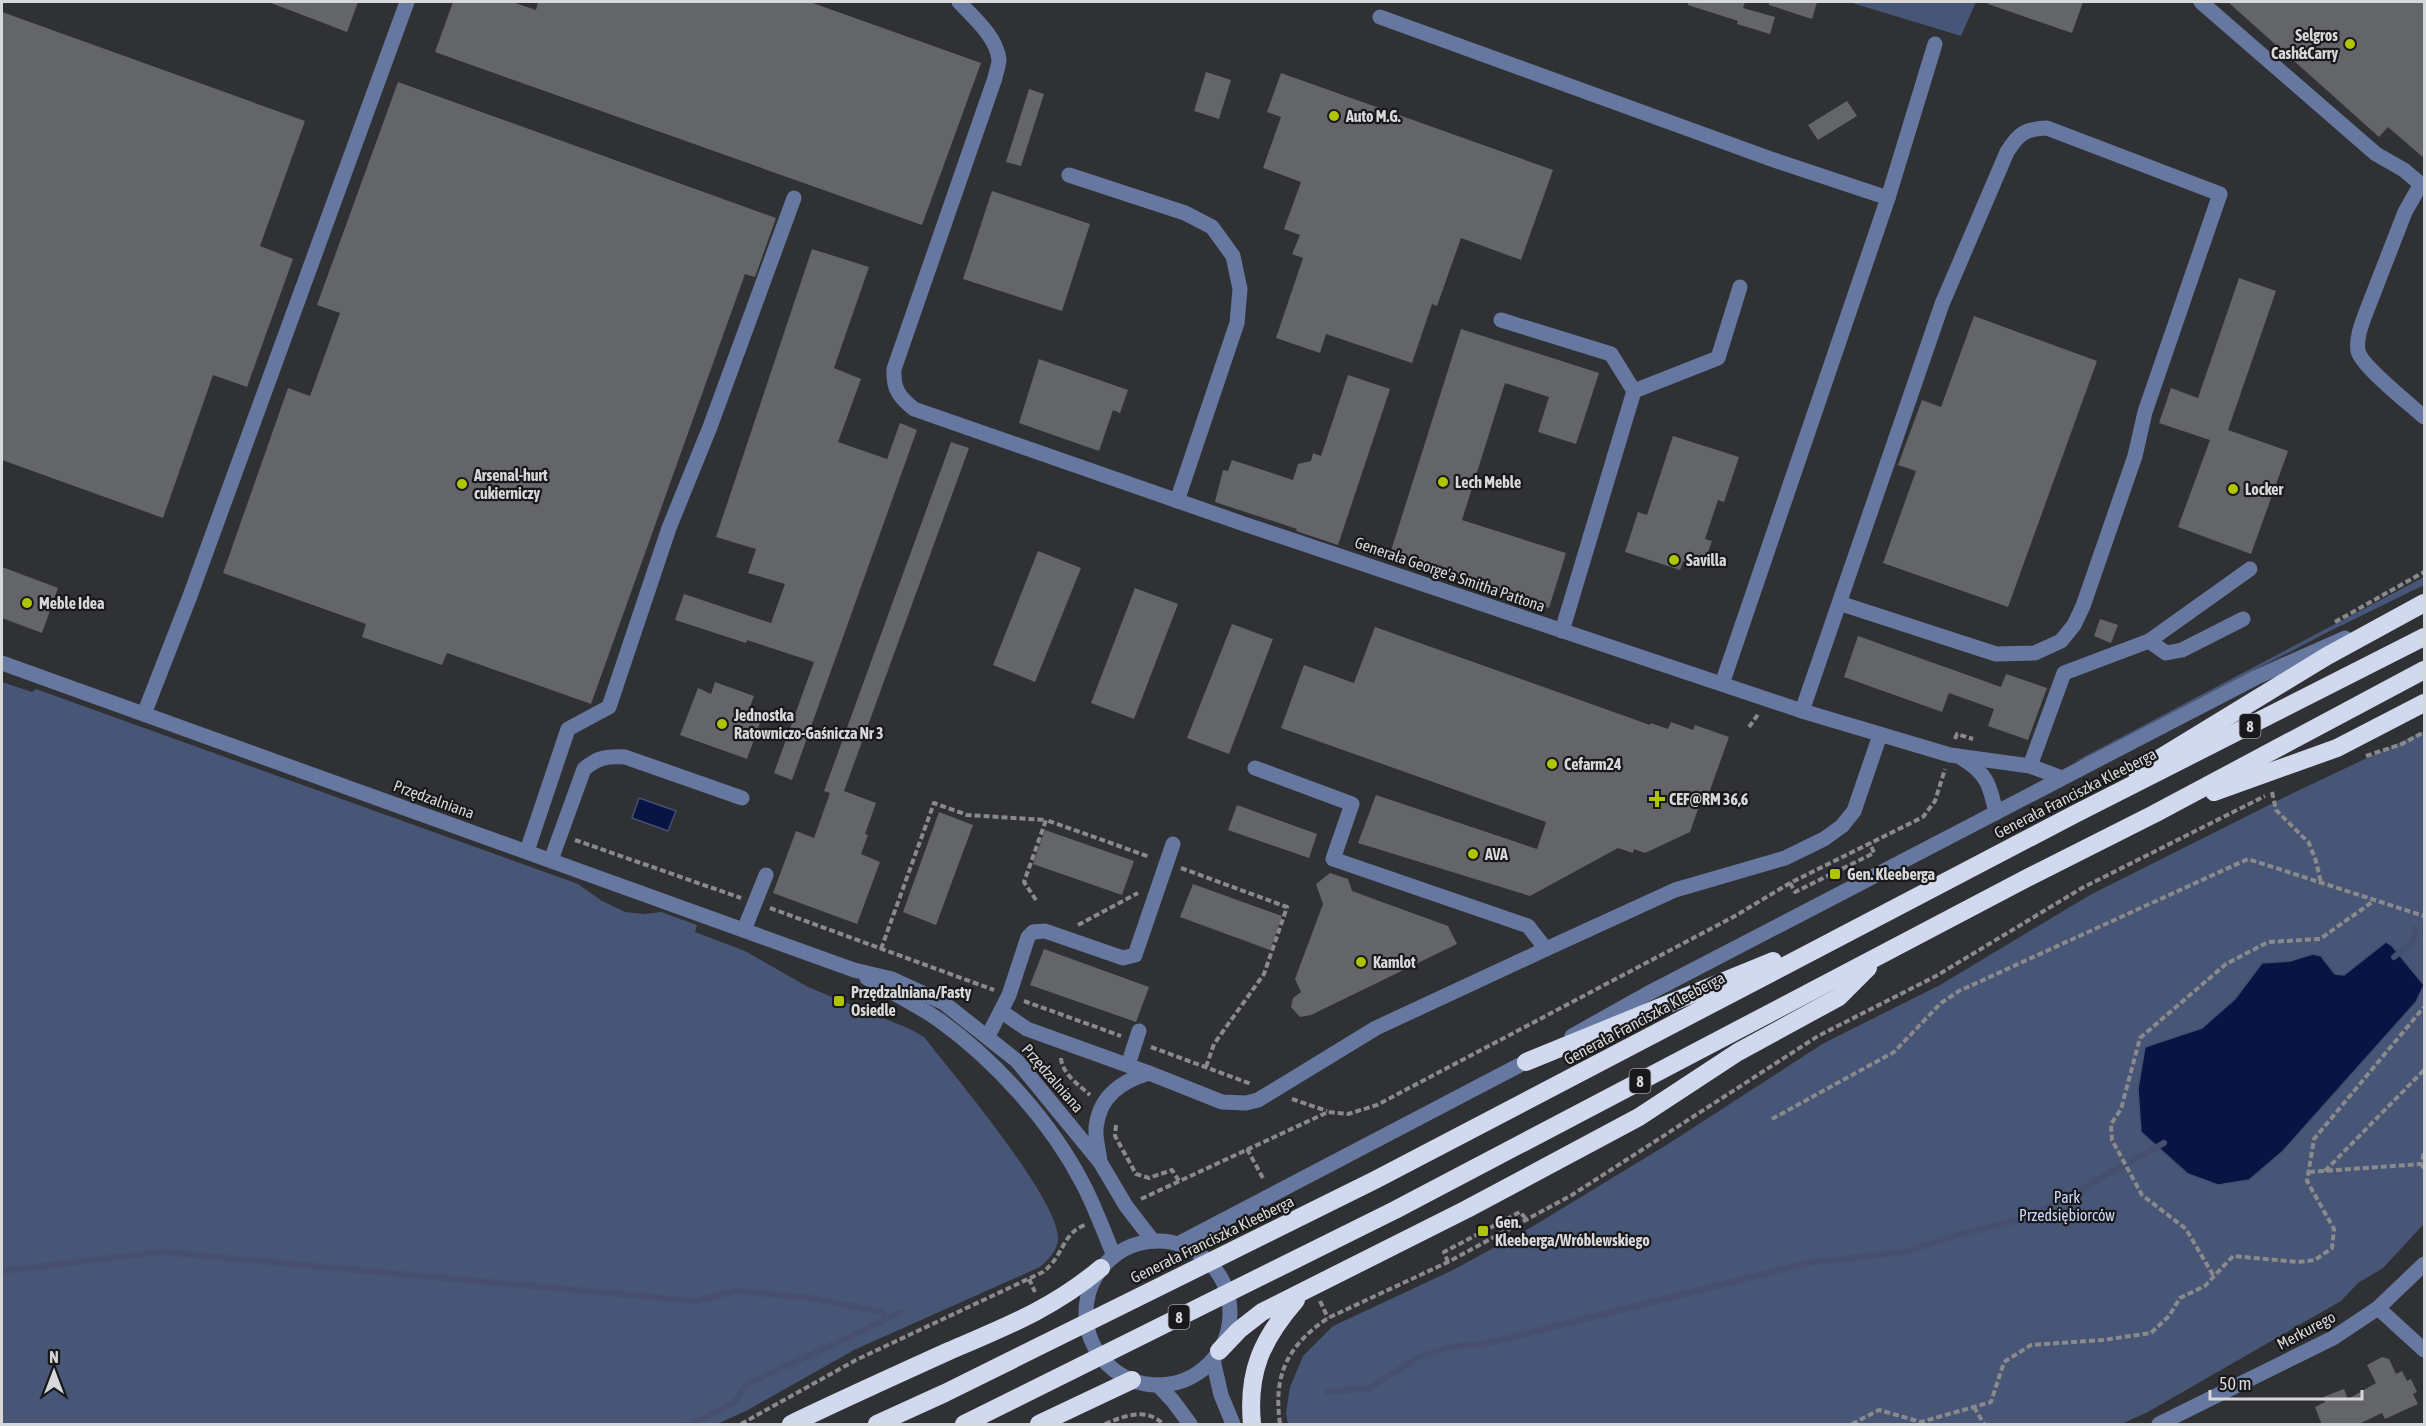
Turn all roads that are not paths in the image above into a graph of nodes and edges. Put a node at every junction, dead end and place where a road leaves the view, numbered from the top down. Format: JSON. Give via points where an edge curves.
{"nodes":[{"id":1,"x":407,"y":2,"type":"edge"},
{"id":2,"x":959,"y":2,"type":"edge"},
{"id":3,"x":2201,"y":2,"type":"edge"},
{"id":4,"x":1380,"y":17,"type":"dead end"},
{"id":5,"x":1935,"y":44,"type":"dead end"},
{"id":6,"x":1069,"y":175,"type":"dead end"},
{"id":7,"x":2423,"y":186,"type":"edge"},
{"id":8,"x":794,"y":198,"type":"dead end"},
{"id":9,"x":1888,"y":198,"type":"junction"},
{"id":10,"x":1740,"y":287,"type":"dead end"},
{"id":11,"x":1501,"y":320,"type":"dead end"},
{"id":12,"x":1634,"y":390,"type":"junction"},
{"id":13,"x":2424,"y":417,"type":"edge"},
{"id":14,"x":1177,"y":501,"type":"junction"},
{"id":15,"x":2250,"y":569,"type":"dead end"},
{"id":16,"x":2424,"y":602,"type":"edge"},
{"id":17,"x":1839,"y":603,"type":"junction"},
{"id":18,"x":2244,"y":619,"type":"dead end"},
{"id":19,"x":1562,"y":631,"type":"junction"},
{"id":20,"x":2424,"y":637,"type":"edge"},
{"id":21,"x":2149,"y":641,"type":"junction"},
{"id":22,"x":2,"y":663,"type":"edge"},
{"id":23,"x":2424,"y":670,"type":"edge"},
{"id":24,"x":1722,"y":684,"type":"junction"},
{"id":25,"x":2424,"y":703,"type":"edge"},
{"id":26,"x":1802,"y":711,"type":"junction"},
{"id":27,"x":144,"y":714,"type":"junction"},
{"id":28,"x":1880,"y":735,"type":"junction"},
{"id":29,"x":1955,"y":756,"type":"junction"},
{"id":30,"x":2030,"y":766,"type":"junction"},
{"id":31,"x":1255,"y":768,"type":"dead end"},
{"id":32,"x":2062,"y":778,"type":"junction"},
{"id":33,"x":742,"y":798,"type":"dead end"},
{"id":34,"x":1996,"y":813,"type":"junction"},
{"id":35,"x":2074,"y":814,"type":"junction"},
{"id":36,"x":2154,"y":814,"type":"junction"},
{"id":37,"x":1173,"y":844,"type":"dead end"},
{"id":38,"x":527,"y":851,"type":"junction"},
{"id":39,"x":551,"y":860,"type":"junction"},
{"id":40,"x":766,"y":875,"type":"dead end"},
{"id":41,"x":1856,"y":928,"type":"junction"},
{"id":42,"x":744,"y":930,"type":"junction"},
{"id":43,"x":1546,"y":949,"type":"junction"},
{"id":44,"x":1885,"y":953,"type":"junction"},
{"id":45,"x":854,"y":970,"type":"junction"},
{"id":46,"x":1002,"y":1012,"type":"junction"},
{"id":47,"x":988,"y":1036,"type":"junction"},
{"id":48,"x":1137,"y":1036,"type":"road end"},
{"id":49,"x":1526,"y":1062,"type":"junction"},
{"id":50,"x":1128,"y":1065,"type":"junction"},
{"id":51,"x":1149,"y":1073,"type":"junction"},
{"id":52,"x":1100,"y":1162,"type":"junction"},
{"id":53,"x":1153,"y":1241,"type":"junction"},
{"id":54,"x":1178,"y":1244,"type":"junction"},
{"id":55,"x":1107,"y":1262,"type":"junction"},
{"id":56,"x":2424,"y":1264,"type":"edge"},
{"id":57,"x":1301,"y":1294,"type":"junction"},
{"id":58,"x":2378,"y":1308,"type":"junction"},
{"id":59,"x":2424,"y":1350,"type":"edge"},
{"id":60,"x":1216,"y":1356,"type":"junction"},
{"id":61,"x":1132,"y":1380,"type":"junction"},
{"id":62,"x":1158,"y":1385,"type":"junction"},
{"id":63,"x":791,"y":1425,"type":"edge"},
{"id":64,"x":877,"y":1425,"type":"edge"},
{"id":65,"x":964,"y":1425,"type":"edge"},
{"id":66,"x":1038,"y":1425,"type":"edge"},
{"id":67,"x":1190,"y":1425,"type":"edge"},
{"id":68,"x":1233,"y":1425,"type":"edge"},
{"id":69,"x":1251,"y":1425,"type":"edge"},
{"id":70,"x":2159,"y":1425,"type":"edge"}],
"edges":[{"from":1,"to":27,"type":"street"},
{"from":2,"to":14,"type":"street","name":"Generała George'a Smitha Pattona","via":[[985,30],[999,61],[894,369],[893,383],[899,398],[914,409]]},
{"from":3,"to":7,"type":"street","via":[[2376,154]]},
{"from":4,"to":9,"type":"street"},
{"from":5,"to":9,"type":"street"},
{"from":6,"to":14,"type":"street","via":[[1185,213],[1212,227],[1233,256],[1240,289],[1237,323]]},
{"from":7,"to":13,"type":"street","via":[[2405,212],[2384,265],[2359,330],[2358,353],[2369,368]]},
{"from":8,"to":38,"type":"street","via":[[669,528],[609,707],[568,729]]},
{"from":9,"to":24,"type":"street"},
{"from":10,"to":12,"type":"street","via":[[1718,358]]},
{"from":11,"to":12,"type":"street","via":[[1611,354]]},
{"from":12,"to":19,"type":"street"},
{"from":14,"to":19,"type":"street","name":"Generała George'a Smitha Pattona"},
{"from":15,"to":21,"type":"street"},
{"from":16,"to":32,"type":"street","via":[[2257,677]]},
{"from":16,"to":35,"type":"highway","via":[[2159,757]]},
{"from":17,"to":17,"type":"street","via":[[1996,654],[2035,654],[2061,641],[2083,606],[2220,194],[2047,128],[2031,129],[2017,137],[1942,304]]},
{"from":17,"to":26,"type":"street"},
{"from":18,"to":21,"type":"street","via":[[2182,650],[2166,653]]},
{"from":19,"to":24,"type":"street","name":"Generała George'a Smitha Pattona"},
{"from":20,"to":35,"type":"highway","name":"Generała Franciszka Kleeberga","number":"8"},
{"from":21,"to":30,"type":"street","via":[[2064,673]]},
{"from":22,"to":27,"type":"street","name":"Przędzalniana"},
{"from":23,"to":36,"type":"highway","number":"8"},
{"from":24,"to":26,"type":"street","name":"Generała George'a Smitha Pattona"},
{"from":25,"to":36,"type":"highway","via":[[2337,748]]},
{"from":26,"to":28,"type":"street","name":"Generała George'a Smitha Pattona"},
{"from":27,"to":38,"type":"street","name":"Przędzalniana"},
{"from":28,"to":29,"type":"street","name":"Generała George'a Smitha Pattona"},
{"from":28,"to":43,"type":"street","via":[[1854,811],[1824,839],[1785,858],[1675,890]]},
{"from":29,"to":30,"type":"street","name":"Generała George'a Smitha Pattona"},
{"from":29,"to":34,"type":"street","name":"Generała George'a Smitha Pattona","via":[[1978,769],[1990,786]]},
{"from":30,"to":32,"type":"street","name":"Generała George'a Smitha Pattona"},
{"from":31,"to":43,"type":"street","via":[[1352,804],[1333,859],[1528,926]]},
{"from":32,"to":34,"type":"street"},
{"from":33,"to":39,"type":"street","via":[[626,757],[607,756],[584,769]]},
{"from":34,"to":49,"type":"street","via":[[1657,989]]},
{"from":35,"to":41,"type":"highway","name":"Generała Franciszka Kleeberga","number":"8"},
{"from":36,"to":44,"type":"highway","number":"8"},
{"from":37,"to":46,"type":"street","via":[[1135,955],[1123,958],[1038,930],[1028,937]]},
{"from":38,"to":39,"type":"street","name":"Przędzalniana"},
{"from":39,"to":42,"type":"street","name":"Przędzalniana"},
{"from":40,"to":42,"type":"street"},
{"from":41,"to":49,"type":"highway"},
{"from":41,"to":64,"type":"highway","name":"Generała Franciszka Kleeberga","number":"8","via":[[1376,1180]]},
{"from":42,"to":45,"type":"street","name":"Przędzalniana"},
{"from":43,"to":51,"type":"street","via":[[1376,1028],[1273,1092],[1246,1103],[1222,1102]]},
{"from":44,"to":57,"type":"highway","via":[[1839,997],[1738,1052],[1640,1117]]},
{"from":44,"to":65,"type":"highway","number":"8","via":[[1395,1210]]},
{"from":45,"to":47,"type":"street","name":"Przędzalniana","via":[[920,991],[944,1003]]},
{"from":45,"to":55,"type":"street","name":"Przędzalniana","via":[[936,1018],[983,1055],[1036,1114],[1083,1184],[1099,1220]]},
{"from":46,"to":47,"type":"street"},
{"from":46,"to":50,"type":"street","via":[[1027,1029]]},
{"from":47,"to":52,"type":"street","name":"Przędzalniana","via":[[1017,1060]]},
{"from":48,"to":50,"type":"street"},
{"from":49,"to":54,"type":"street"},
{"from":50,"to":51,"type":"street"},
{"from":51,"to":52,"type":"street","via":[[1122,1083],[1109,1097],[1096,1129]]},
{"from":52,"to":53,"type":"street","name":"Przędzalniana"},
{"from":53,"to":54,"type":"street"},
{"from":53,"to":55,"type":"street","via":[[1132,1246]]},
{"from":54,"to":60,"type":"street","via":[[1196,1251],[1222,1278],[1230,1316],[1227,1334]]},
{"from":55,"to":61,"type":"street","via":[[1091,1285],[1086,1323],[1091,1341],[1108,1365]]},
{"from":55,"to":63,"type":"highway","via":[[1077,1289],[1042,1310]]},
{"from":56,"to":58,"type":"street","name":"Merkurego"},
{"from":57,"to":60,"type":"highway","via":[[1250,1320]]},
{"from":57,"to":69,"type":"highway","via":[[1275,1324],[1258,1354]]},
{"from":58,"to":59,"type":"street"},
{"from":58,"to":70,"type":"street","name":"Merkurego","via":[[2332,1338]]},
{"from":60,"to":62,"type":"street","via":[[1188,1378]]},
{"from":60,"to":68,"type":"street","via":[[1221,1395]]},
{"from":61,"to":62,"type":"street"},
{"from":61,"to":66,"type":"highway"},
{"from":62,"to":67,"type":"street"}]}
